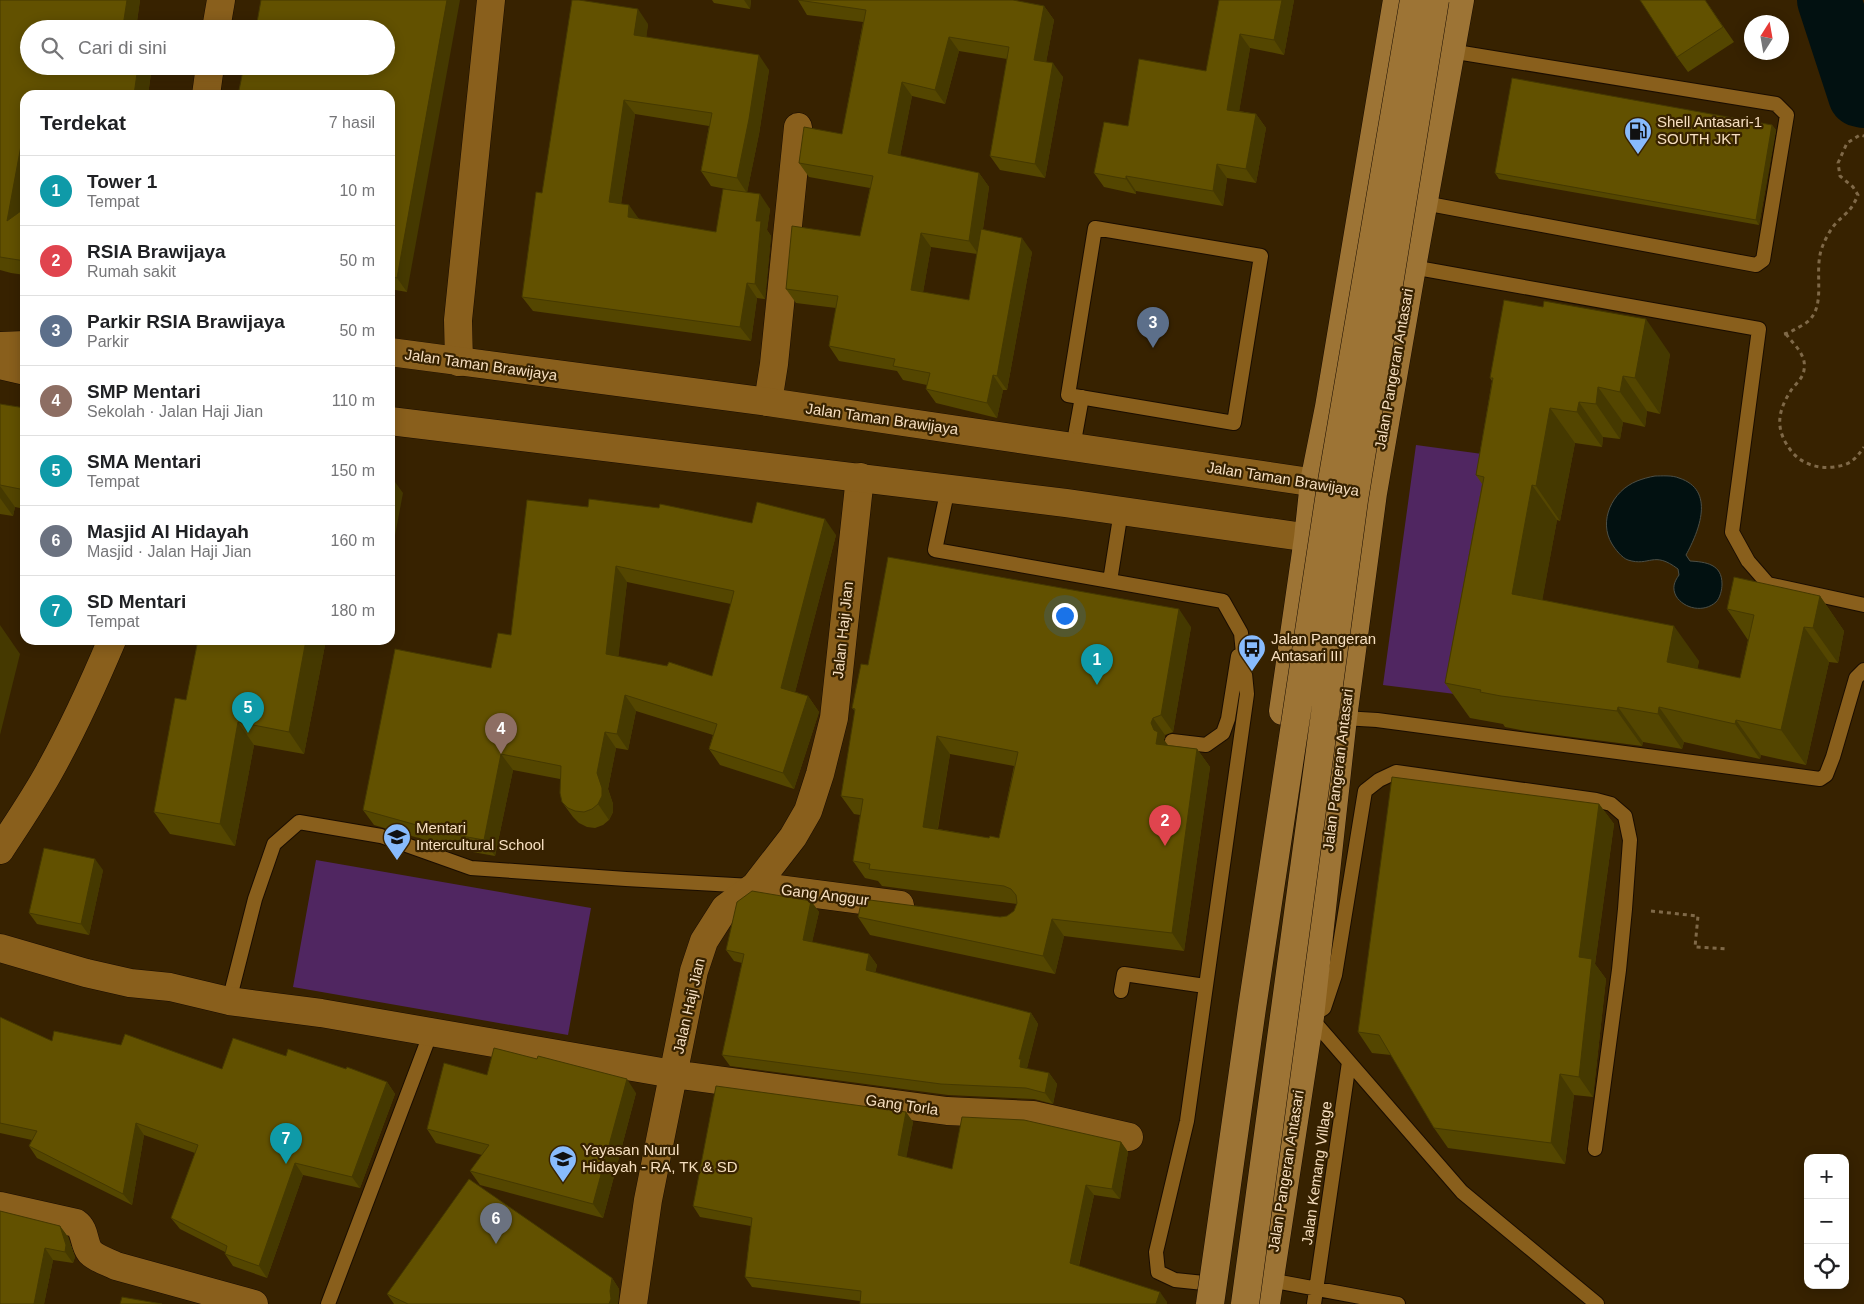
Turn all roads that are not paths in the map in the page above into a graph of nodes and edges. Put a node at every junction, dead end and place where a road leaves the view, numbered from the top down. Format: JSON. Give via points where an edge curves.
{"nodes":[{"id":1,"x":221,"y":0,"type":"edge"},
{"id":2,"x":491,"y":0,"type":"edge"},
{"id":3,"x":1397,"y":0,"type":"edge"},
{"id":4,"x":1414,"y":0,"type":"edge"},
{"id":5,"x":1436,"y":0,"type":"edge"},
{"id":6,"x":1460,"y":0,"type":"edge"},
{"id":7,"x":218,"y":20,"type":"edge"},
{"id":8,"x":1450,"y":51,"type":"junction"},
{"id":9,"x":209,"y":75,"type":"edge"},
{"id":10,"x":207,"y":90,"type":"edge"},
{"id":11,"x":798,"y":127,"type":"dead end"},
{"id":12,"x":1424,"y":203,"type":"junction"},
{"id":13,"x":1412,"y":267,"type":"junction"},
{"id":14,"x":20,"y":345,"type":"edge"},
{"id":15,"x":0,"y":346,"type":"edge"},
{"id":16,"x":395,"y":353,"type":"edge"},
{"id":17,"x":459,"y":362,"type":"junction"},
{"id":18,"x":0,"y":366,"type":"edge"},
{"id":19,"x":20,"y":370,"type":"edge"},
{"id":20,"x":1082,"y":397,"type":"junction"},
{"id":21,"x":768,"y":402,"type":"junction"},
{"id":22,"x":395,"y":421,"type":"edge"},
{"id":23,"x":1073,"y":447,"type":"junction"},
{"id":24,"x":860,"y":477,"type":"junction"},
{"id":25,"x":1314,"y":482,"type":"junction"},
{"id":26,"x":948,"y":488,"type":"junction"},
{"id":27,"x":1373,"y":493,"type":"junction"},
{"id":28,"x":1121,"y":511,"type":"junction"},
{"id":29,"x":1308,"y":538,"type":"junction"},
{"id":30,"x":1366,"y":546,"type":"junction"},
{"id":31,"x":1110,"y":581,"type":"junction"},
{"id":32,"x":1864,"y":605,"type":"edge"},
{"id":33,"x":1241,"y":633,"type":"junction"},
{"id":34,"x":110,"y":645,"type":"edge"},
{"id":35,"x":1864,"y":670,"type":"edge"},
{"id":36,"x":1343,"y":718,"type":"junction"},
{"id":37,"x":1172,"y":741,"type":"dead end"},
{"id":38,"x":0,"y":850,"type":"edge"},
{"id":39,"x":755,"y":886,"type":"junction"},
{"id":40,"x":929,"y":908,"type":"edge"},
{"id":41,"x":0,"y":948,"type":"edge"},
{"id":42,"x":1205,"y":986,"type":"junction"},
{"id":43,"x":1121,"y":991,"type":"dead end"},
{"id":44,"x":230,"y":1001,"type":"junction"},
{"id":45,"x":1310,"y":1017,"type":"junction"},
{"id":46,"x":431,"y":1032,"type":"junction"},
{"id":47,"x":1349,"y":1062,"type":"junction"},
{"id":48,"x":674,"y":1074,"type":"junction"},
{"id":49,"x":1129,"y":1137,"type":"dead end"},
{"id":50,"x":1596,"y":1149,"type":"dead end"},
{"id":51,"x":0,"y":1206,"type":"edge"},
{"id":52,"x":1316,"y":1289,"type":"junction"},
{"id":53,"x":1267,"y":1292,"type":"edge"},
{"id":54,"x":1205,"y":1297,"type":"edge"},
{"id":55,"x":254,"y":1304,"type":"edge"},
{"id":56,"x":328,"y":1304,"type":"edge"},
{"id":57,"x":633,"y":1304,"type":"edge"},
{"id":58,"x":1245,"y":1304,"type":"edge"},
{"id":59,"x":1314,"y":1304,"type":"edge"},
{"id":60,"x":1398,"y":1304,"type":"edge"},
{"id":61,"x":1596,"y":1304,"type":"edge"}],
"edges":[{"from":1,"to":7,"type":"street"},
{"from":2,"to":17,"type":"street","via":[[458,320]]},
{"from":3,"to":25,"type":"main road"},
{"from":4,"to":54,"type":"main road","bridge":true,"via":[[1330,493]]},
{"from":5,"to":58,"type":"main road","bridge":true,"via":[[1354,500]]},
{"from":6,"to":8,"type":"main road","name":"Jalan Pangeran Antasari"},
{"from":8,"to":12,"type":"main road","name":"Jalan Pangeran Antasari"},
{"from":8,"to":12,"type":"lane","via":[[1776,104],[1787,115],[1764,260],[1756,266]]},
{"from":9,"to":10,"type":"street"},
{"from":11,"to":21,"type":"street"},
{"from":12,"to":13,"type":"main road","name":"Jalan Pangeran Antasari"},
{"from":13,"to":27,"type":"main road","name":"Jalan Pangeran Antasari"},
{"from":13,"to":32,"type":"lane","via":[[1758,329],[1732,532],[1748,561],[1768,584]]},
{"from":14,"to":15,"type":"street"},
{"from":16,"to":17,"type":"street","name":"Jalan Taman Brawijaya"},
{"from":17,"to":21,"type":"street","name":"Jalan Taman Brawijaya"},
{"from":18,"to":19,"type":"street"},
{"from":20,"to":20,"type":"lane","via":[[1068,395],[1095,228],[1262,256],[1234,423]]},
{"from":20,"to":23,"type":"lane"},
{"from":21,"to":23,"type":"street","name":"Jalan Taman Brawijaya"},
{"from":22,"to":24,"type":"street"},
{"from":23,"to":25,"type":"street","name":"Jalan Taman Brawijaya"},
{"from":24,"to":26,"type":"street"},
{"from":24,"to":39,"type":"street","name":"Jalan Haji Jian","via":[[834,718],[820,774],[808,811],[794,837]]},
{"from":25,"to":27,"type":"street","name":"Jalan Taman Brawijaya"},
{"from":25,"to":29,"type":"main road"},
{"from":26,"to":28,"type":"street"},
{"from":26,"to":31,"type":"lane","via":[[935,550]]},
{"from":27,"to":30,"type":"main road","name":"Jalan Pangeran Antasari"},
{"from":28,"to":29,"type":"street"},
{"from":28,"to":31,"type":"lane"},
{"from":29,"to":30,"type":"street"},
{"from":29,"to":54,"type":"main road","via":[[1221,1154]]},
{"from":30,"to":36,"type":"main road","name":"Jalan Pangeran Antasari"},
{"from":31,"to":33,"type":"lane","via":[[1223,601]]},
{"from":33,"to":37,"type":"lane","via":[[1223,733],[1206,745]]},
{"from":33,"to":42,"type":"lane","via":[[1247,694]]},
{"from":34,"to":38,"type":"street","via":[[67,738]]},
{"from":35,"to":36,"type":"lane","via":[[1856,678],[1826,775],[1820,779]]},
{"from":36,"to":45,"type":"main road","name":"Jalan Pangeran Antasari"},
{"from":39,"to":40,"type":"street","name":"Gang Anggur"},
{"from":39,"to":44,"type":"lane","via":[[471,868],[381,836],[299,822],[274,844],[255,900]]},
{"from":39,"to":48,"type":"street","name":"Jalan Haji Jian","via":[[725,908],[704,941],[694,971]]},
{"from":41,"to":44,"type":"street","name":"Gang Torla","via":[[86,973]]},
{"from":42,"to":43,"type":"lane","via":[[1124,974]]},
{"from":42,"to":54,"type":"lane","via":[[1187,1121],[1156,1252],[1158,1272]]},
{"from":44,"to":46,"type":"street","name":"Gang Torla"},
{"from":45,"to":47,"type":"lane"},
{"from":45,"to":50,"type":"lane","via":[[1324,1008],[1336,975],[1365,791],[1379,780],[1396,772],[1611,804],[1625,816],[1630,840],[1626,909]]},
{"from":45,"to":53,"type":"main road","name":"Jalan Pangeran Antasari"},
{"from":46,"to":48,"type":"street","name":"Gang Torla"},
{"from":46,"to":56,"type":"lane"},
{"from":47,"to":52,"type":"lane","name":"Jalan Kemang Village"},
{"from":47,"to":61,"type":"lane","via":[[1462,1192]]},
{"from":48,"to":49,"type":"street","name":"Gang Torla","via":[[947,1111],[1033,1115]]},
{"from":48,"to":57,"type":"street","name":"Jalan Haji Jian","via":[[648,1200]]},
{"from":51,"to":55,"type":"street","via":[[76,1223],[81,1227],[88,1250],[116,1266]]},
{"from":52,"to":53,"type":"lane"},
{"from":52,"to":59,"type":"lane","name":"Jalan Kemang Village"},
{"from":52,"to":60,"type":"lane"}]}
